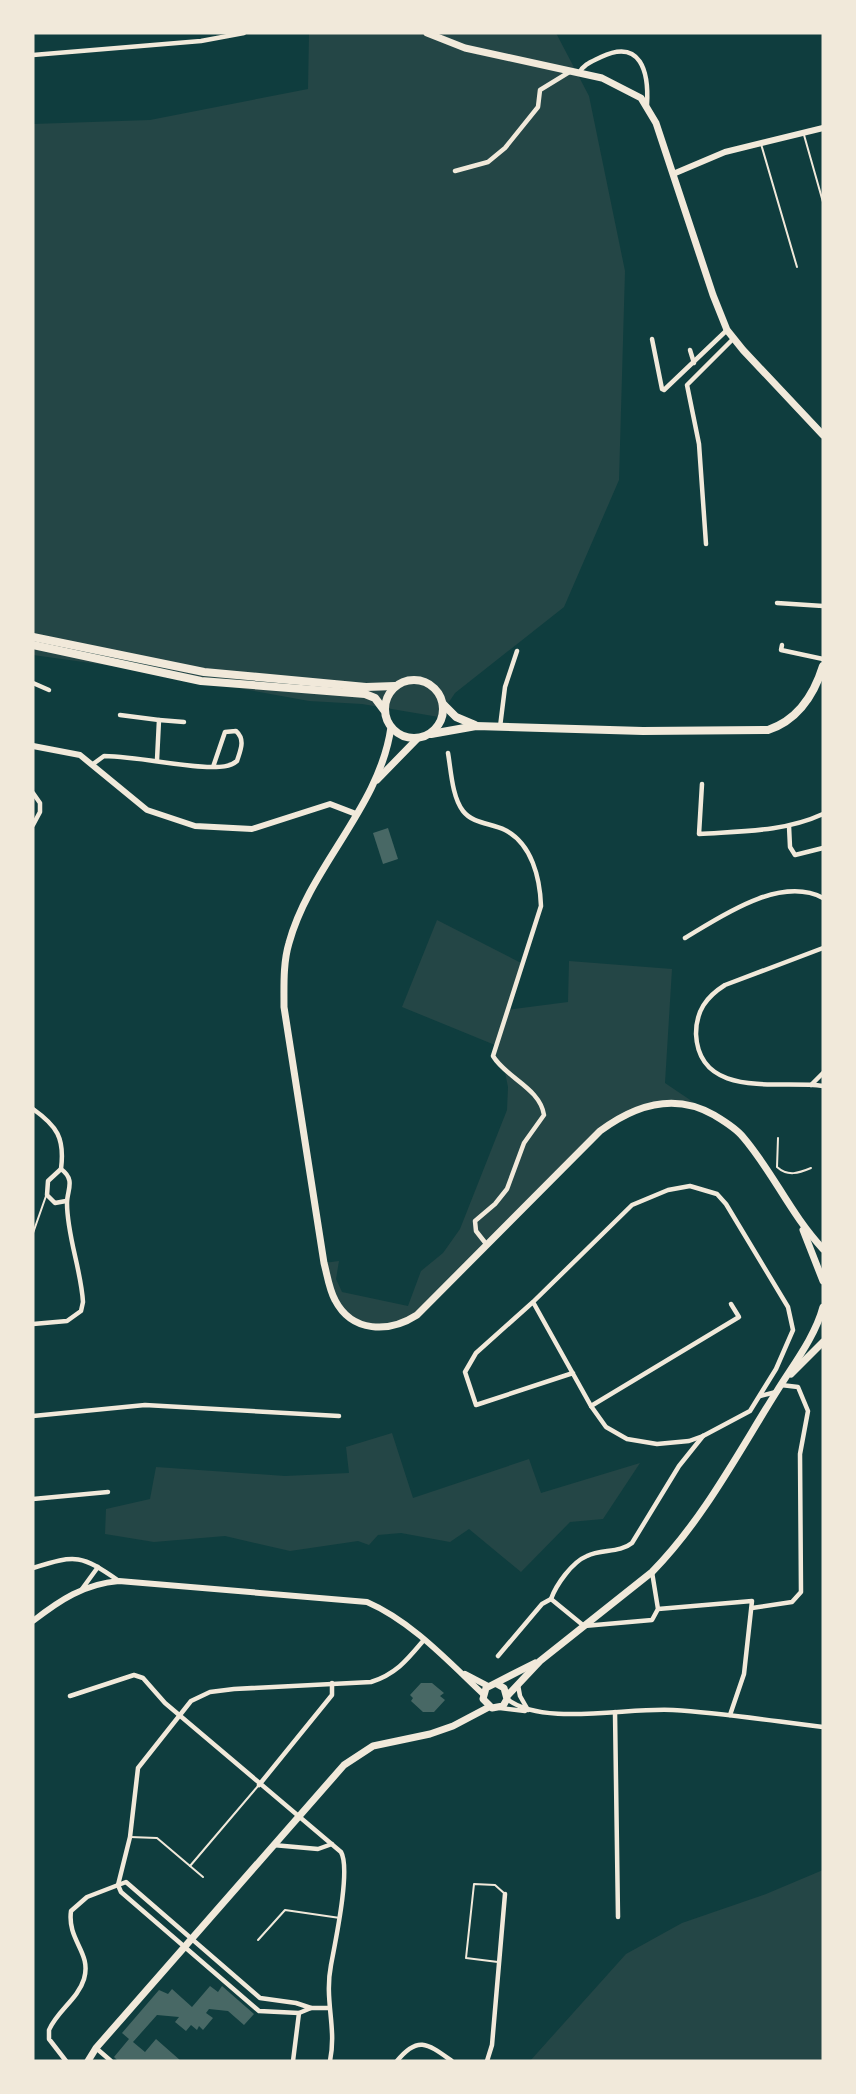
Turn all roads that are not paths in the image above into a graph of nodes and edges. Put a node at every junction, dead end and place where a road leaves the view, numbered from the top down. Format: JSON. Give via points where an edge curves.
{"nodes":[{"id":1,"x":243,"y":33,"type":"edge"},
{"id":2,"x":427,"y":33,"type":"edge"},
{"id":3,"x":33,"y":55,"type":"edge"},
{"id":4,"x":571,"y":71,"type":"junction"},
{"id":5,"x":579,"y":73,"type":"junction"},
{"id":6,"x":647,"y":105,"type":"junction"},
{"id":7,"x":823,"y":128,"type":"edge"},
{"id":8,"x":803,"y":133,"type":"junction"},
{"id":9,"x":760,"y":141,"type":"junction"},
{"id":10,"x":455,"y":171,"type":"dead end"},
{"id":11,"x":673,"y":174,"type":"junction"},
{"id":12,"x":823,"y":202,"type":"edge"},
{"id":13,"x":797,"y":267,"type":"dead end"},
{"id":14,"x":727,"y":330,"type":"junction"},
{"id":15,"x":652,"y":339,"type":"dead end"},
{"id":16,"x":733,"y":339,"type":"junction"},
{"id":17,"x":690,"y":350,"type":"dead end"},
{"id":18,"x":694,"y":363,"type":"junction"},
{"id":19,"x":823,"y":435,"type":"edge"},
{"id":20,"x":706,"y":544,"type":"dead end"},
{"id":21,"x":777,"y":603,"type":"dead end"},
{"id":22,"x":823,"y":606,"type":"edge"},
{"id":23,"x":33,"y":637,"type":"edge"},
{"id":24,"x":33,"y":645,"type":"edge"},
{"id":25,"x":782,"y":645,"type":"dead end"},
{"id":26,"x":517,"y":651,"type":"dead end"},
{"id":27,"x":823,"y":659,"type":"edge"},
{"id":28,"x":823,"y":666,"type":"edge"},
{"id":29,"x":33,"y":683,"type":"edge"},
{"id":30,"x":395,"y":686,"type":"junction"},
{"id":31,"x":49,"y":690,"type":"dead end"},
{"id":32,"x":443,"y":704,"type":"junction"},
{"id":33,"x":384,"y":710,"type":"junction"},
{"id":34,"x":120,"y":715,"type":"dead end"},
{"id":35,"x":159,"y":720,"type":"junction"},
{"id":36,"x":184,"y":722,"type":"dead end"},
{"id":37,"x":476,"y":726,"type":"junction"},
{"id":38,"x":391,"y":727,"type":"junction"},
{"id":39,"x":500,"y":727,"type":"junction"},
{"id":40,"x":431,"y":734,"type":"junction"},
{"id":41,"x":417,"y":739,"type":"junction"},
{"id":42,"x":33,"y":746,"type":"edge"},
{"id":43,"x":448,"y":753,"type":"dead end"},
{"id":44,"x":157,"y":760,"type":"junction"},
{"id":45,"x":93,"y":764,"type":"junction"},
{"id":46,"x":213,"y":767,"type":"junction"},
{"id":47,"x":702,"y":784,"type":"dead end"},
{"id":48,"x":369,"y":789,"type":"junction"},
{"id":49,"x":33,"y":793,"type":"edge"},
{"id":50,"x":356,"y":814,"type":"junction"},
{"id":51,"x":823,"y":814,"type":"edge"},
{"id":52,"x":33,"y":825,"type":"edge"},
{"id":53,"x":789,"y":826,"type":"junction"},
{"id":54,"x":823,"y":848,"type":"edge"},
{"id":55,"x":823,"y":898,"type":"edge"},
{"id":56,"x":685,"y":938,"type":"dead end"},
{"id":57,"x":823,"y":948,"type":"edge"},
{"id":58,"x":823,"y":1073,"type":"edge"},
{"id":59,"x":811,"y":1084,"type":"junction"},
{"id":60,"x":823,"y":1086,"type":"edge"},
{"id":61,"x":33,"y":1109,"type":"edge"},
{"id":62,"x":778,"y":1138,"type":"dead end"},
{"id":63,"x":811,"y":1168,"type":"dead end"},
{"id":64,"x":61,"y":1169,"type":"junction"},
{"id":65,"x":47,"y":1195,"type":"junction"},
{"id":66,"x":66,"y":1201,"type":"junction"},
{"id":67,"x":798,"y":1220,"type":"junction"},
{"id":68,"x":33,"y":1233,"type":"edge"},
{"id":69,"x":488,"y":1246,"type":"junction"},
{"id":70,"x":823,"y":1249,"type":"edge"},
{"id":71,"x":823,"y":1280,"type":"edge"},
{"id":72,"x":533,"y":1302,"type":"junction"},
{"id":73,"x":731,"y":1304,"type":"dead end"},
{"id":74,"x":823,"y":1308,"type":"edge"},
{"id":75,"x":33,"y":1324,"type":"edge"},
{"id":76,"x":823,"y":1342,"type":"edge"},
{"id":77,"x":573,"y":1374,"type":"junction"},
{"id":78,"x":781,"y":1384,"type":"junction"},
{"id":79,"x":776,"y":1392,"type":"junction"},
{"id":80,"x":760,"y":1396,"type":"junction"},
{"id":81,"x":591,"y":1406,"type":"junction"},
{"id":82,"x":750,"y":1411,"type":"junction"},
{"id":83,"x":33,"y":1416,"type":"edge"},
{"id":84,"x":339,"y":1416,"type":"dead end"},
{"id":85,"x":757,"y":1423,"type":"junction"},
{"id":86,"x":703,"y":1436,"type":"junction"},
{"id":87,"x":108,"y":1492,"type":"dead end"},
{"id":88,"x":33,"y":1499,"type":"edge"},
{"id":89,"x":98,"y":1567,"type":"junction"},
{"id":90,"x":33,"y":1568,"type":"edge"},
{"id":91,"x":652,"y":1572,"type":"junction"},
{"id":92,"x":119,"y":1581,"type":"junction"},
{"id":93,"x":82,"y":1588,"type":"junction"},
{"id":94,"x":551,"y":1599,"type":"junction"},
{"id":95,"x":752,"y":1608,"type":"junction"},
{"id":96,"x":658,"y":1610,"type":"junction"},
{"id":97,"x":33,"y":1621,"type":"edge"},
{"id":98,"x":584,"y":1626,"type":"junction"},
{"id":99,"x":423,"y":1641,"type":"junction"},
{"id":100,"x":498,"y":1656,"type":"dead end"},
{"id":101,"x":540,"y":1661,"type":"junction"},
{"id":102,"x":462,"y":1672,"type":"junction"},
{"id":103,"x":332,"y":1683,"type":"junction"},
{"id":104,"x":518,"y":1683,"type":"junction"},
{"id":105,"x":497,"y":1684,"type":"junction"},
{"id":106,"x":488,"y":1686,"type":"junction"},
{"id":107,"x":70,"y":1696,"type":"dead end"},
{"id":108,"x":483,"y":1696,"type":"junction"},
{"id":109,"x":507,"y":1697,"type":"junction"},
{"id":110,"x":489,"y":1707,"type":"junction"},
{"id":111,"x":499,"y":1708,"type":"junction"},
{"id":112,"x":529,"y":1710,"type":"junction"},
{"id":113,"x":615,"y":1712,"type":"junction"},
{"id":114,"x":472,"y":1714,"type":"junction"},
{"id":115,"x":179,"y":1715,"type":"junction"},
{"id":116,"x":730,"y":1715,"type":"junction"},
{"id":117,"x":823,"y":1727,"type":"edge"},
{"id":118,"x":259,"y":1785,"type":"junction"},
{"id":119,"x":298,"y":1816,"type":"junction"},
{"id":120,"x":130,"y":1837,"type":"junction"},
{"id":121,"x":332,"y":1844,"type":"junction"},
{"id":122,"x":273,"y":1845,"type":"junction"},
{"id":123,"x":190,"y":1866,"type":"junction"},
{"id":124,"x":203,"y":1877,"type":"dead end"},
{"id":125,"x":118,"y":1885,"type":"junction"},
{"id":126,"x":505,"y":1894,"type":"joint"},
{"id":127,"x":618,"y":1917,"type":"dead end"},
{"id":128,"x":340,"y":1918,"type":"junction"},
{"id":129,"x":191,"y":1939,"type":"junction"},
{"id":130,"x":258,"y":1940,"type":"dead end"},
{"id":131,"x":184,"y":1946,"type":"junction"},
{"id":132,"x":499,"y":1962,"type":"junction"},
{"id":133,"x":265,"y":2000,"type":"junction"},
{"id":134,"x":310,"y":2008,"type":"junction"},
{"id":135,"x":329,"y":2008,"type":"junction"},
{"id":136,"x":259,"y":2011,"type":"junction"},
{"id":137,"x":299,"y":2013,"type":"junction"},
{"id":138,"x":96,"y":2048,"type":"junction"},
{"id":139,"x":66,"y":2061,"type":"edge"},
{"id":140,"x":88,"y":2061,"type":"edge"},
{"id":141,"x":111,"y":2061,"type":"edge"},
{"id":142,"x":293,"y":2061,"type":"edge"},
{"id":143,"x":330,"y":2061,"type":"edge"},
{"id":144,"x":397,"y":2061,"type":"edge"},
{"id":145,"x":452,"y":2061,"type":"edge"},
{"id":146,"x":487,"y":2061,"type":"edge"}],
"edges":[{"from":1,"to":3,"type":"street"},
{"from":2,"to":4,"type":"main road","via":[[465,48]]},
{"from":4,"to":5,"type":"main road"},
{"from":4,"to":10,"type":"street","via":[[540,90],[538,107],[505,148],[488,162]]},
{"from":5,"to":6,"type":"main road","via":[[630,91]]},
{"from":5,"to":6,"type":"street","via":[[583,65],[615,50],[629,52],[645,70]]},
{"from":6,"to":11,"type":"main road"},
{"from":7,"to":8,"type":"street"},
{"from":8,"to":9,"type":"street"},
{"from":8,"to":12,"type":"lane"},
{"from":9,"to":11,"type":"street"},
{"from":9,"to":13,"type":"lane"},
{"from":11,"to":14,"type":"main road"},
{"from":14,"to":16,"type":"main road"},
{"from":14,"to":18,"type":"street"},
{"from":15,"to":18,"type":"street","via":[[664,390]]},
{"from":16,"to":19,"type":"main road"},
{"from":16,"to":20,"type":"street","via":[[687,385],[699,444]]},
{"from":17,"to":18,"type":"street"},
{"from":21,"to":22,"type":"street"},
{"from":23,"to":30,"type":"main road","via":[[204,672],[366,687]]},
{"from":24,"to":33,"type":"main road","via":[[201,681],[365,694],[375,698]]},
{"from":25,"to":27,"type":"street","via":[[781,650]]},
{"from":26,"to":39,"type":"street","via":[[505,687]]},
{"from":28,"to":39,"type":"main road","via":[[803,706],[791,719],[768,730]]},
{"from":29,"to":31,"type":"street"},
{"from":30,"to":32,"type":"main road","via":[[411,680],[428,684]]},
{"from":30,"to":33,"type":"main road"},
{"from":32,"to":37,"type":"main road","via":[[456,717]]},
{"from":32,"to":40,"type":"main road","via":[[441,721]]},
{"from":33,"to":38,"type":"main road"},
{"from":34,"to":35,"type":"street"},
{"from":35,"to":36,"type":"street"},
{"from":35,"to":44,"type":"street"},
{"from":37,"to":39,"type":"main road"},
{"from":37,"to":40,"type":"main road"},
{"from":38,"to":41,"type":"main road","via":[[398,734]]},
{"from":38,"to":48,"type":"main road","via":[[383,762]]},
{"from":40,"to":41,"type":"main road"},
{"from":41,"to":48,"type":"main road"},
{"from":42,"to":45,"type":"street","via":[[80,754]]},
{"from":43,"to":69,"type":"street","via":[[462,810],[471,818],[505,830],[522,844],[538,876],[540,890],[541,906],[493,1056],[505,1072],[536,1096],[544,1115],[524,1143],[507,1189],[475,1221],[476,1231]]},
{"from":44,"to":45,"type":"street","via":[[104,756]]},
{"from":44,"to":46,"type":"street","via":[[172,765]]},
{"from":45,"to":50,"type":"street","via":[[147,810],[195,826],[252,829],[330,804]]},
{"from":46,"to":46,"type":"street","via":[[225,732],[236,731],[242,738],[237,761]]},
{"from":47,"to":53,"type":"street","via":[[699,834]]},
{"from":48,"to":50,"type":"main road"},
{"from":49,"to":52,"type":"street","via":[[40,803]]},
{"from":50,"to":69,"type":"main road","via":[[303,906],[288,943],[284,973],[284,1007],[324,1263],[334,1299],[355,1322],[372,1328],[403,1324]]},
{"from":51,"to":53,"type":"street"},
{"from":53,"to":54,"type":"street","via":[[790,848],[795,855]]},
{"from":55,"to":56,"type":"street","via":[[810,893],[783,892],[738,906]]},
{"from":57,"to":59,"type":"street","via":[[725,985],[704,1002],[696,1028],[702,1056],[711,1070],[723,1078],[737,1082]]},
{"from":58,"to":59,"type":"street"},
{"from":59,"to":60,"type":"street"},
{"from":61,"to":64,"type":"street","via":[[51,1120],[57,1130]]},
{"from":62,"to":63,"type":"lane","via":[[777,1167],[792,1174]]},
{"from":64,"to":65,"type":"street","via":[[48,1181]]},
{"from":64,"to":66,"type":"street","via":[[70,1184]]},
{"from":65,"to":66,"type":"street","via":[[55,1203]]},
{"from":65,"to":68,"type":"lane"},
{"from":66,"to":75,"type":"street","via":[[82,1294],[81,1311],[67,1321]]},
{"from":67,"to":69,"type":"main road","via":[[742,1135],[702,1108],[671,1102],[636,1109],[600,1131]]},
{"from":67,"to":70,"type":"main road"},
{"from":67,"to":71,"type":"main road"},
{"from":72,"to":77,"type":"street"},
{"from":72,"to":77,"type":"street","via":[[468,1362],[465,1372],[476,1406]]},
{"from":72,"to":80,"type":"street","via":[[639,1201],[690,1186],[717,1194],[793,1320],[788,1344]]},
{"from":73,"to":81,"type":"street","via":[[740,1317]]},
{"from":74,"to":78,"type":"main road"},
{"from":76,"to":78,"type":"main road"},
{"from":77,"to":81,"type":"street"},
{"from":78,"to":79,"type":"main road"},
{"from":78,"to":95,"type":"street","via":[[798,1387],[808,1411],[800,1454],[801,1592],[792,1602]]},
{"from":79,"to":80,"type":"street"},
{"from":79,"to":85,"type":"main road"},
{"from":80,"to":82,"type":"street"},
{"from":81,"to":86,"type":"street","via":[[615,1434],[639,1443],[689,1441]]},
{"from":82,"to":85,"type":"street"},
{"from":82,"to":86,"type":"street"},
{"from":83,"to":84,"type":"street","via":[[145,1405]]},
{"from":85,"to":91,"type":"main road","via":[[690,1527]]},
{"from":86,"to":94,"type":"street","via":[[679,1466],[632,1543],[626,1548],[587,1555],[555,1589]]},
{"from":87,"to":88,"type":"street"},
{"from":89,"to":90,"type":"street","via":[[77,1558]]},
{"from":89,"to":92,"type":"street"},
{"from":89,"to":93,"type":"street"},
{"from":91,"to":96,"type":"street"},
{"from":91,"to":98,"type":"main road"},
{"from":92,"to":93,"type":"street"},
{"from":92,"to":99,"type":"street","via":[[367,1602],[394,1617]]},
{"from":93,"to":97,"type":"street"},
{"from":94,"to":98,"type":"street"},
{"from":94,"to":100,"type":"street","via":[[542,1604]]},
{"from":95,"to":96,"type":"street","via":[[752,1601]]},
{"from":95,"to":116,"type":"street","via":[[744,1674]]},
{"from":96,"to":98,"type":"street","via":[[652,1620],[640,1623]]},
{"from":98,"to":101,"type":"main road"},
{"from":99,"to":102,"type":"street"},
{"from":99,"to":103,"type":"street","via":[[388,1677],[371,1682]]},
{"from":101,"to":104,"type":"main road"},
{"from":101,"to":105,"type":"main road"},
{"from":102,"to":106,"type":"street"},
{"from":102,"to":108,"type":"street"},
{"from":103,"to":115,"type":"street","via":[[210,1692],[191,1701]]},
{"from":103,"to":118,"type":"street","via":[[332,1695]]},
{"from":104,"to":109,"type":"main road"},
{"from":104,"to":112,"type":"street","via":[[520,1696]]},
{"from":105,"to":106,"type":"main road"},
{"from":105,"to":109,"type":"main road","via":[[504,1688]]},
{"from":106,"to":108,"type":"main road"},
{"from":107,"to":115,"type":"street","via":[[134,1675],[143,1678]]},
{"from":108,"to":110,"type":"main road"},
{"from":108,"to":114,"type":"main road"},
{"from":109,"to":111,"type":"main road"},
{"from":109,"to":112,"type":"street"},
{"from":110,"to":111,"type":"main road"},
{"from":110,"to":114,"type":"main road"},
{"from":111,"to":112,"type":"street"},
{"from":112,"to":113,"type":"street"},
{"from":113,"to":116,"type":"street","via":[[671,1710]]},
{"from":113,"to":127,"type":"street"},
{"from":114,"to":119,"type":"main road","via":[[453,1726],[377,1745],[356,1756]]},
{"from":115,"to":118,"type":"street"},
{"from":115,"to":120,"type":"street","via":[[138,1768]]},
{"from":116,"to":117,"type":"street"},
{"from":118,"to":119,"type":"street"},
{"from":118,"to":123,"type":"lane"},
{"from":119,"to":121,"type":"street"},
{"from":119,"to":122,"type":"main road"},
{"from":120,"to":123,"type":"lane","via":[[157,1838]]},
{"from":120,"to":125,"type":"street"},
{"from":121,"to":122,"type":"street","via":[[318,1849]]},
{"from":121,"to":128,"type":"street","via":[[345,1863]]},
{"from":122,"to":129,"type":"main road"},
{"from":123,"to":124,"type":"lane"},
{"from":125,"to":129,"type":"street","via":[[126,1882]]},
{"from":125,"to":131,"type":"street","via":[[121,1892]]},
{"from":125,"to":139,"type":"street","via":[[87,1897],[71,1911],[70,1932],[86,1963],[84,1979],[52,2023],[49,2040]]},
{"from":126,"to":132,"type":"street"},
{"from":126,"to":132,"type":"lane","via":[[495,1885],[474,1884],[466,1958]]},
{"from":128,"to":130,"type":"lane","via":[[285,1910]]},
{"from":128,"to":135,"type":"street","via":[[327,1988]]},
{"from":129,"to":131,"type":"main road"},
{"from":129,"to":133,"type":"street"},
{"from":131,"to":136,"type":"street"},
{"from":131,"to":138,"type":"main road"},
{"from":132,"to":146,"type":"street","via":[[492,2045]]},
{"from":133,"to":134,"type":"street"},
{"from":133,"to":136,"type":"street"},
{"from":134,"to":135,"type":"street"},
{"from":134,"to":137,"type":"street"},
{"from":135,"to":143,"type":"street","via":[[334,2035]]},
{"from":136,"to":137,"type":"street"},
{"from":137,"to":142,"type":"street"},
{"from":138,"to":140,"type":"main road"},
{"from":138,"to":141,"type":"street"},
{"from":144,"to":145,"type":"street","via":[[413,2044],[431,2046]]}]}
